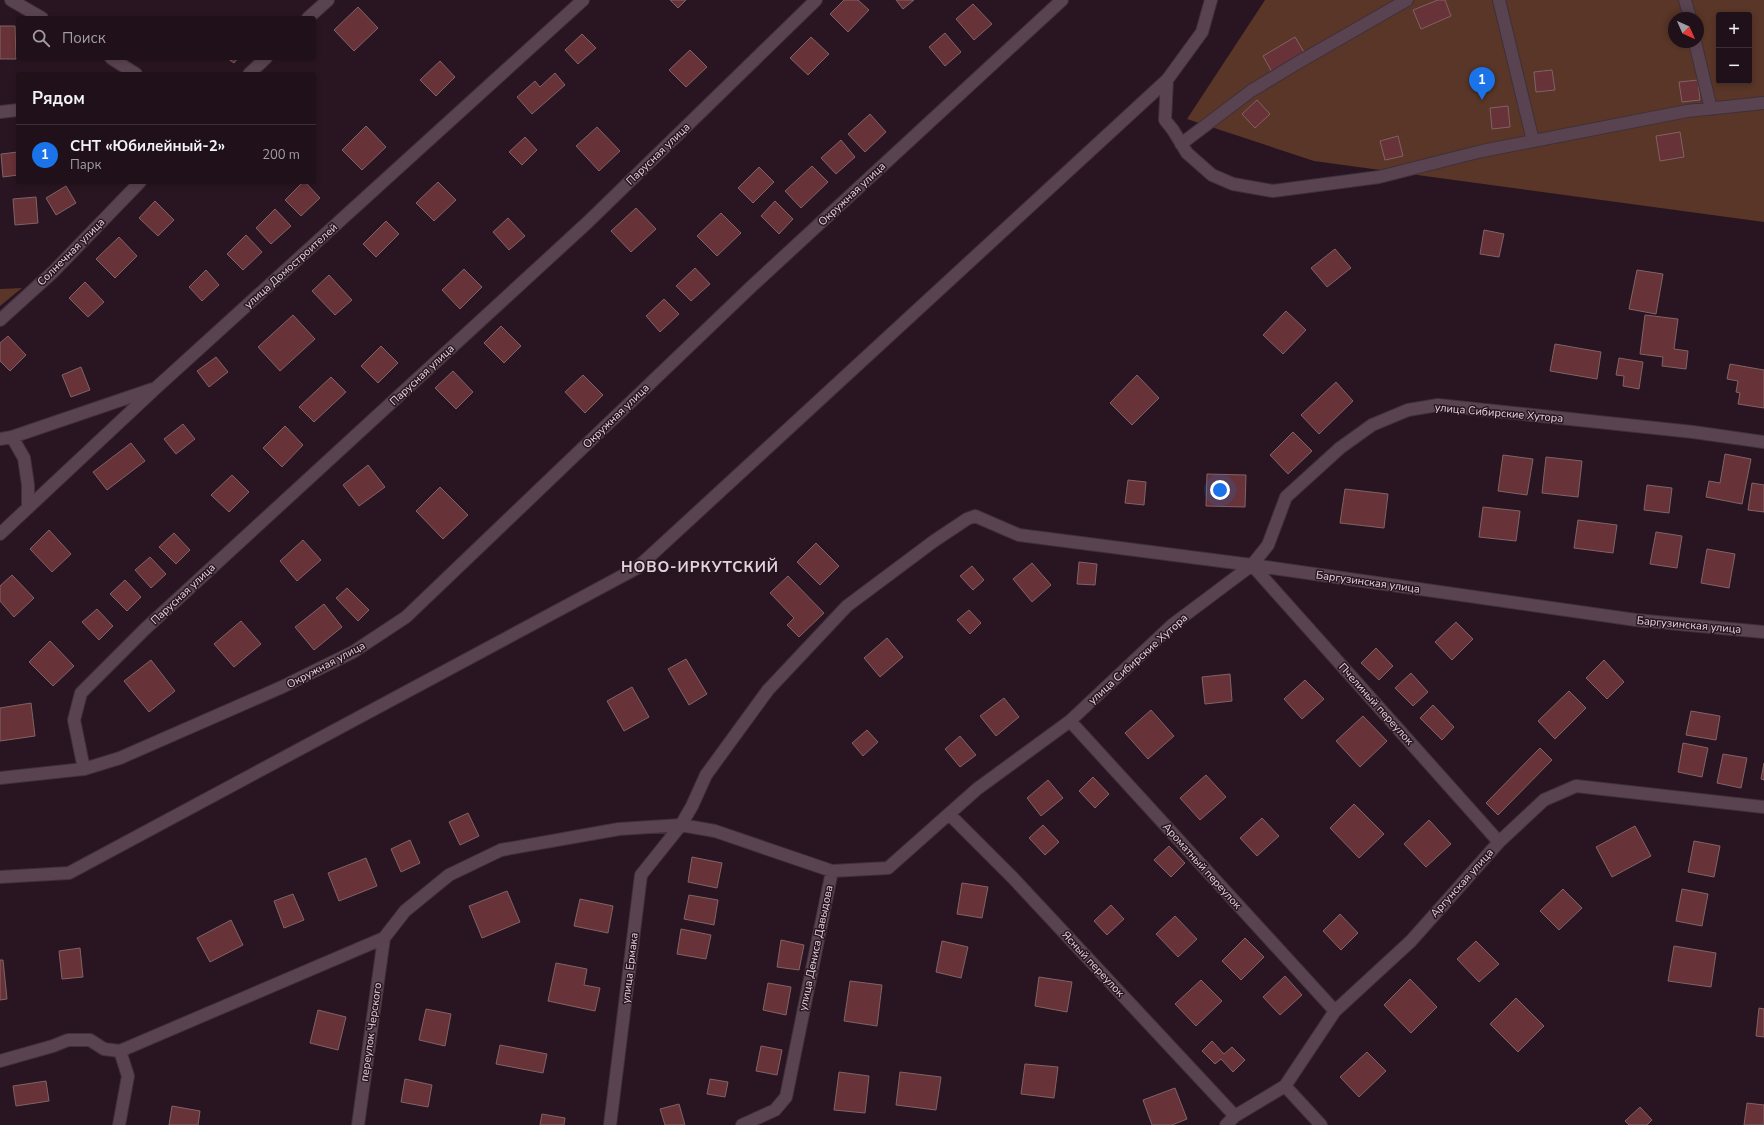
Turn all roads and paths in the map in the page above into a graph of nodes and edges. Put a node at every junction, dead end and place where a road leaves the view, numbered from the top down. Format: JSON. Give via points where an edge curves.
{"nodes":[{"id":1,"x":10,"y":0,"type":"edge"},
{"id":2,"x":328,"y":0,"type":"edge"},
{"id":3,"x":583,"y":0,"type":"edge"},
{"id":4,"x":816,"y":0,"type":"edge"},
{"id":5,"x":1062,"y":0,"type":"edge"},
{"id":6,"x":1211,"y":0,"type":"edge"},
{"id":7,"x":1407,"y":0,"type":"edge"},
{"id":8,"x":1499,"y":0,"type":"edge"},
{"id":9,"x":1685,"y":0,"type":"edge"},
{"id":10,"x":1688,"y":12,"type":"edge"},
{"id":11,"x":38,"y":16,"type":"edge"},
{"id":12,"x":310,"y":16,"type":"edge"},
{"id":13,"x":1696,"y":48,"type":"edge"},
{"id":14,"x":114,"y":60,"type":"edge"},
{"id":15,"x":264,"y":60,"type":"edge"},
{"id":16,"x":133,"y":72,"type":"edge"},
{"id":17,"x":251,"y":72,"type":"edge"},
{"id":18,"x":1167,"y":80,"type":"junction"},
{"id":19,"x":1764,"y":103,"type":"edge"},
{"id":20,"x":1711,"y":109,"type":"junction"},
{"id":21,"x":16,"y":110,"type":"edge"},
{"id":22,"x":0,"y":112,"type":"edge"},
{"id":23,"x":1533,"y":141,"type":"junction"},
{"id":24,"x":1182,"y":144,"type":"junction"},
{"id":25,"x":138,"y":184,"type":"edge"},
{"id":26,"x":0,"y":320,"type":"edge"},
{"id":27,"x":157,"y":388,"type":"junction"},
{"id":28,"x":6,"y":438,"type":"edge"},
{"id":29,"x":1764,"y":442,"type":"edge"},
{"id":30,"x":28,"y":508,"type":"junction"},
{"id":31,"x":975,"y":516,"type":"joint"},
{"id":32,"x":0,"y":534,"type":"edge"},
{"id":33,"x":1252,"y":566,"type":"junction"},
{"id":34,"x":1764,"y":632,"type":"edge"},
{"id":35,"x":1070,"y":721,"type":"junction"},
{"id":36,"x":84,"y":769,"type":"junction"},
{"id":37,"x":0,"y":778,"type":"edge"},
{"id":38,"x":977,"y":789,"type":"joint"},
{"id":39,"x":1764,"y":807,"type":"edge"},
{"id":40,"x":949,"y":814,"type":"junction"},
{"id":41,"x":681,"y":825,"type":"junction"},
{"id":42,"x":1499,"y":842,"type":"junction"},
{"id":43,"x":832,"y":871,"type":"junction"},
{"id":44,"x":0,"y":877,"type":"edge"},
{"id":45,"x":384,"y":938,"type":"junction"},
{"id":46,"x":1335,"y":1011,"type":"junction"},
{"id":47,"x":120,"y":1051,"type":"junction"},
{"id":48,"x":0,"y":1061,"type":"edge"},
{"id":49,"x":1285,"y":1086,"type":"junction"},
{"id":50,"x":1235,"y":1116,"type":"junction"},
{"id":51,"x":119,"y":1125,"type":"edge"},
{"id":52,"x":358,"y":1125,"type":"edge"},
{"id":53,"x":610,"y":1125,"type":"edge"},
{"id":54,"x":742,"y":1125,"type":"edge"},
{"id":55,"x":1226,"y":1125,"type":"edge"},
{"id":56,"x":1321,"y":1125,"type":"edge"}],
"edges":[{"from":1,"to":11,"type":"street"},
{"from":2,"to":12,"type":"street"},
{"from":3,"to":27,"type":"street","name":"улица Домостроителей"},
{"from":4,"to":36,"type":"street","name":"Парусная улица","via":[[588,222],[145,629],[81,693],[74,720]]},
{"from":5,"to":36,"type":"street","name":"Окружная улица","via":[[752,286],[406,617],[353,652],[282,688],[120,758]]},
{"from":6,"to":18,"type":"street","via":[[1202,32]]},
{"from":7,"to":24,"type":"street","via":[[1251,91]]},
{"from":8,"to":23,"type":"street"},
{"from":9,"to":10,"type":"street"},
{"from":13,"to":20,"type":"street"},
{"from":14,"to":16,"type":"street"},
{"from":15,"to":17,"type":"street"},
{"from":18,"to":24,"type":"street","via":[[1165,120]]},
{"from":18,"to":44,"type":"street","via":[[637,568],[69,873]]},
{"from":19,"to":20,"type":"street"},
{"from":20,"to":23,"type":"street","via":[[1687,111]]},
{"from":21,"to":22,"type":"street"},
{"from":23,"to":24,"type":"street","via":[[1379,177],[1273,191],[1234,184],[1212,176],[1187,153]]},
{"from":25,"to":26,"type":"street","name":"Солнечная улица","via":[[53,272]]},
{"from":27,"to":28,"type":"street"},
{"from":27,"to":30,"type":"street","name":"улица Домостроителей"},
{"from":28,"to":30,"type":"street","via":[[24,458]]},
{"from":29,"to":33,"type":"street","name":"улица Сибирские Хутора","via":[[1693,432],[1438,406],[1408,410],[1372,425],[1340,448],[1286,497],[1268,545]]},
{"from":30,"to":32,"type":"street","name":"улица Домостроителей"},
{"from":31,"to":33,"type":"street","name":"Баргузинская улица","via":[[1019,534]]},
{"from":31,"to":41,"type":"street","name":"улица Ермака","via":[[934,540],[847,606],[768,690],[706,775]]},
{"from":33,"to":34,"type":"street","name":"Баргузинская улица","via":[[1636,620]]},
{"from":33,"to":35,"type":"street","name":"улица Сибирские Хутора","via":[[1172,626]]},
{"from":33,"to":42,"type":"street","name":"Пчелиный переулок"},
{"from":35,"to":38,"type":"street","name":"улица Сибирские Хутора"},
{"from":35,"to":46,"type":"street","name":"Ароматный переулок"},
{"from":36,"to":37,"type":"street","name":"Окружная улица"},
{"from":38,"to":40,"type":"street","name":"улица Дениса Давыдова"},
{"from":39,"to":42,"type":"street","name":"Аргунская улица","via":[[1576,786],[1544,800]]},
{"from":40,"to":43,"type":"street","name":"улица Дениса Давыдова","via":[[888,868]]},
{"from":40,"to":50,"type":"street","name":"Ясный переулок","via":[[1013,878]]},
{"from":41,"to":43,"type":"street","via":[[715,831]]},
{"from":41,"to":45,"type":"street","via":[[619,829],[501,850],[449,875],[405,911]]},
{"from":41,"to":53,"type":"street","name":"улица Ермака","via":[[641,875]]},
{"from":42,"to":46,"type":"street","name":"Аргунская улица","via":[[1411,941]]},
{"from":43,"to":54,"type":"street","name":"улица Дениса Давыдова","via":[[786,1097],[775,1110]]},
{"from":45,"to":47,"type":"street"},
{"from":45,"to":52,"type":"street","name":"переулок Черского"},
{"from":46,"to":49,"type":"street","name":"Аргунская улица"},
{"from":47,"to":48,"type":"street","via":[[104,1049],[90,1040],[68,1040]]},
{"from":47,"to":51,"type":"street","via":[[128,1076]]},
{"from":49,"to":50,"type":"street","name":"Аргунская улица"},
{"from":49,"to":56,"type":"street"},
{"from":50,"to":55,"type":"street","name":"Аргунская улица"}]}
